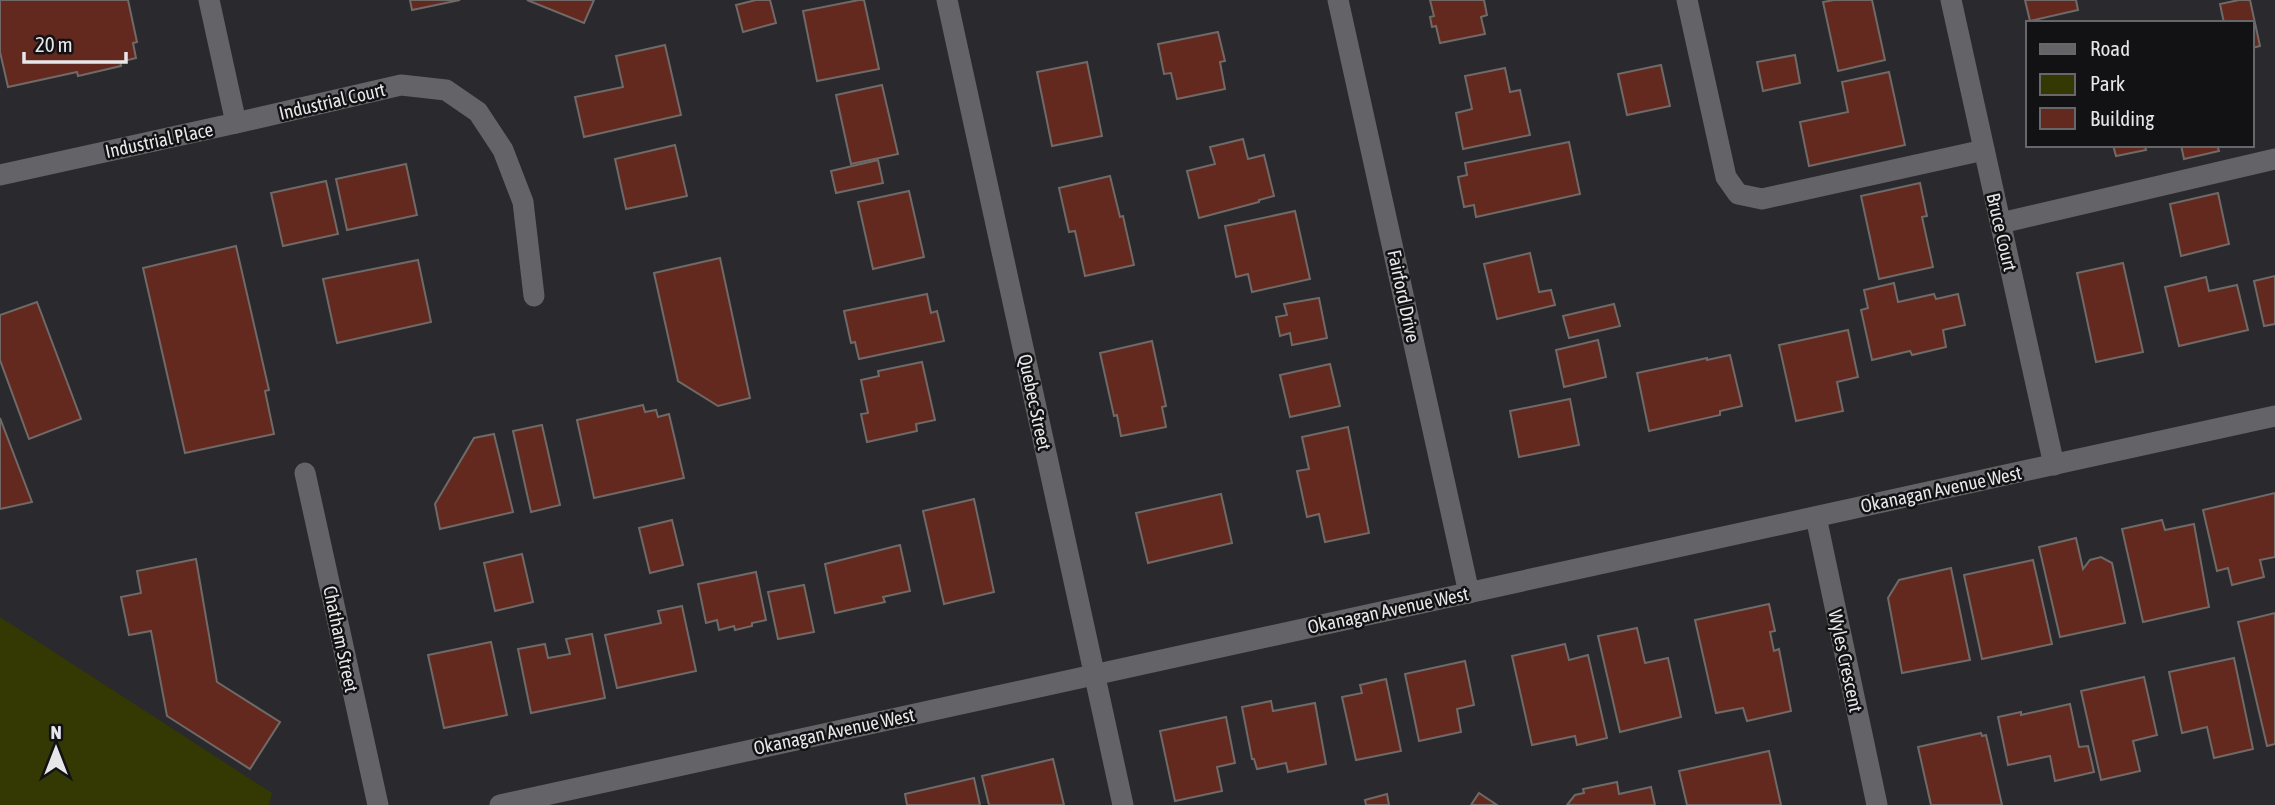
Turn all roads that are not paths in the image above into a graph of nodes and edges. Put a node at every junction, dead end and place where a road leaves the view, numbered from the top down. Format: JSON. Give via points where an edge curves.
{"nodes":[{"id":1,"x":209,"y":0,"type":"edge"},
{"id":2,"x":947,"y":0,"type":"edge"},
{"id":3,"x":1338,"y":0,"type":"edge"},
{"id":4,"x":1687,"y":0,"type":"edge"},
{"id":5,"x":1951,"y":0,"type":"edge"},
{"id":6,"x":236,"y":123,"type":"junction"},
{"id":7,"x":1984,"y":150,"type":"junction"},
{"id":8,"x":2275,"y":159,"type":"edge"},
{"id":9,"x":0,"y":175,"type":"edge"},
{"id":10,"x":2001,"y":223,"type":"junction"},
{"id":11,"x":534,"y":296,"type":"dead end"},
{"id":12,"x":2275,"y":416,"type":"edge"},
{"id":13,"x":2054,"y":465,"type":"junction"},
{"id":14,"x":305,"y":473,"type":"dead end"},
{"id":15,"x":1816,"y":517,"type":"junction"},
{"id":16,"x":1469,"y":593,"type":"junction"},
{"id":17,"x":1095,"y":674,"type":"junction"},
{"id":18,"x":378,"y":805,"type":"edge"},
{"id":19,"x":500,"y":805,"type":"edge"},
{"id":20,"x":1123,"y":805,"type":"edge"},
{"id":21,"x":1877,"y":805,"type":"edge"}],
"edges":[{"from":1,"to":6,"type":"street","name":"Industrial Place"},
{"from":2,"to":17,"type":"street","name":"Quebec Street"},
{"from":3,"to":16,"type":"street","name":"Fairford Drive"},
{"from":4,"to":7,"type":"street","via":[[1726,177],[1738,194],[1762,199]]},
{"from":5,"to":7,"type":"street","name":"Bruce Court"},
{"from":6,"to":9,"type":"street","name":"Industrial Place"},
{"from":6,"to":11,"type":"street","name":"Industrial Court","via":[[401,85],[446,90],[478,112],[503,150],[523,202]]},
{"from":7,"to":10,"type":"street","name":"Bruce Court"},
{"from":8,"to":10,"type":"street"},
{"from":10,"to":13,"type":"street","name":"Bruce Court"},
{"from":12,"to":13,"type":"street","name":"Okanagan Avenue West"},
{"from":13,"to":15,"type":"street","name":"Okanagan Avenue West"},
{"from":14,"to":18,"type":"street","name":"Chatham Street"},
{"from":15,"to":16,"type":"street","name":"Okanagan Avenue West"},
{"from":15,"to":21,"type":"street","name":"Wyles Crescent"},
{"from":16,"to":17,"type":"street","name":"Okanagan Avenue West"},
{"from":17,"to":19,"type":"street","name":"Okanagan Avenue West"},
{"from":17,"to":20,"type":"street","name":"Quebec Street"}]}
